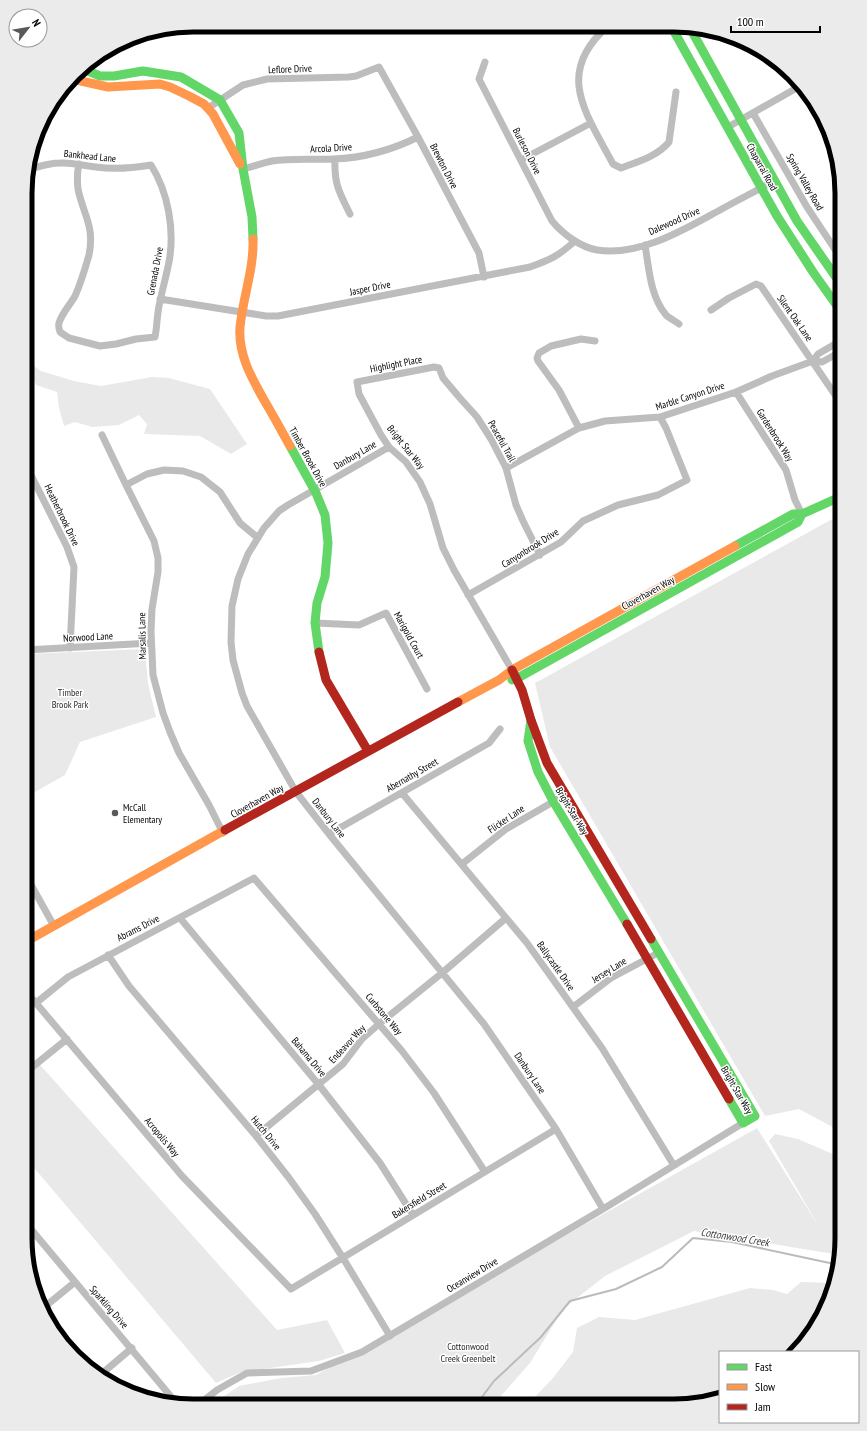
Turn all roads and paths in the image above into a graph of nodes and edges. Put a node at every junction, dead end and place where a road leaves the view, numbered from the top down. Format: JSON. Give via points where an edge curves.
{"nodes":[{"id":1,"x":601,"y":32,"type":"edge"},
{"id":2,"x":674,"y":32,"type":"edge"},
{"id":3,"x":693,"y":33,"type":"edge"},
{"id":4,"x":485,"y":62,"type":"dead end"},
{"id":5,"x":379,"y":68,"type":"joint"},
{"id":6,"x":88,"y":71,"type":"edge"},
{"id":7,"x":79,"y":79,"type":"edge"},
{"id":8,"x":797,"y":89,"type":"edge"},
{"id":9,"x":676,"y":92,"type":"dead end"},
{"id":10,"x":220,"y":100,"type":"junction"},
{"id":11,"x":208,"y":108,"type":"junction"},
{"id":12,"x":754,"y":113,"type":"junction"},
{"id":13,"x":741,"y":120,"type":"junction"},
{"id":14,"x":591,"y":123,"type":"junction"},
{"id":15,"x":728,"y":127,"type":"junction"},
{"id":16,"x":418,"y":137,"type":"junction"},
{"id":17,"x":335,"y":159,"type":"junction"},
{"id":18,"x":521,"y":160,"type":"junction"},
{"id":19,"x":79,"y":164,"type":"junction"},
{"id":20,"x":151,"y":165,"type":"joint"},
{"id":21,"x":34,"y":168,"type":"edge"},
{"id":22,"x":243,"y":169,"type":"junction"},
{"id":23,"x":774,"y":181,"type":"junction"},
{"id":24,"x":762,"y":188,"type":"junction"},
{"id":25,"x":350,"y":214,"type":"dead end"},
{"id":26,"x":575,"y":240,"type":"junction"},
{"id":27,"x":645,"y":245,"type":"junction"},
{"id":28,"x":835,"y":249,"type":"edge"},
{"id":29,"x":835,"y":276,"type":"edge"},
{"id":30,"x":484,"y":277,"type":"junction"},
{"id":31,"x":160,"y":299,"type":"junction"},
{"id":32,"x":835,"y":303,"type":"edge"},
{"id":33,"x":711,"y":310,"type":"dead end"},
{"id":34,"x":242,"y":312,"type":"junction"},
{"id":35,"x":679,"y":324,"type":"dead end"},
{"id":36,"x":596,"y":342,"type":"dead end"},
{"id":37,"x":835,"y":344,"type":"edge"},
{"id":38,"x":835,"y":355,"type":"edge"},
{"id":39,"x":813,"y":360,"type":"junction"},
{"id":40,"x":439,"y":368,"type":"joint"},
{"id":41,"x":357,"y":382,"type":"joint"},
{"id":42,"x":736,"y":392,"type":"junction"},
{"id":43,"x":835,"y":394,"type":"edge"},
{"id":44,"x":660,"y":417,"type":"junction"},
{"id":45,"x":579,"y":428,"type":"junction"},
{"id":46,"x":102,"y":435,"type":"dead end"},
{"id":47,"x":389,"y":447,"type":"junction"},
{"id":48,"x":506,"y":468,"type":"junction"},
{"id":49,"x":32,"y":476,"type":"edge"},
{"id":50,"x":126,"y":485,"type":"junction"},
{"id":51,"x":315,"y":490,"type":"junction"},
{"id":52,"x":835,"y":499,"type":"edge"},
{"id":53,"x":802,"y":514,"type":"junction"},
{"id":54,"x":258,"y":538,"type":"junction"},
{"id":55,"x":540,"y":555,"type":"junction"},
{"id":56,"x":468,"y":595,"type":"junction"},
{"id":57,"x":315,"y":623,"type":"junction"},
{"id":58,"x":151,"y":643,"type":"junction"},
{"id":59,"x":70,"y":648,"type":"junction"},
{"id":60,"x":32,"y":650,"type":"edge"},
{"id":61,"x":512,"y":670,"type":"junction"},
{"id":62,"x":516,"y":679,"type":"junction"},
{"id":63,"x":498,"y":680,"type":"junction"},
{"id":64,"x":427,"y":689,"type":"dead end"},
{"id":65,"x":531,"y":720,"type":"junction"},
{"id":66,"x":500,"y":729,"type":"dead end"},
{"id":67,"x":368,"y":751,"type":"junction"},
{"id":68,"x":296,"y":792,"type":"junction"},
{"id":69,"x":402,"y":792,"type":"junction"},
{"id":70,"x":565,"y":795,"type":"junction"},
{"id":71,"x":553,"y":801,"type":"junction"},
{"id":72,"x":223,"y":832,"type":"junction"},
{"id":73,"x":329,"y":834,"type":"junction"},
{"id":74,"x":462,"y":864,"type":"junction"},
{"id":75,"x":254,"y":878,"type":"joint"},
{"id":76,"x":32,"y":891,"type":"edge"},
{"id":77,"x":180,"y":918,"type":"junction"},
{"id":78,"x":506,"y":918,"type":"junction"},
{"id":79,"x":54,"y":926,"type":"junction"},
{"id":80,"x":32,"y":938,"type":"edge"},
{"id":81,"x":658,"y":952,"type":"junction"},
{"id":82,"x":108,"y":955,"type":"junction"},
{"id":83,"x":648,"y":958,"type":"junction"},
{"id":84,"x":442,"y":973,"type":"junction"},
{"id":85,"x":32,"y":998,"type":"edge"},
{"id":86,"x":36,"y":1003,"type":"junction"},
{"id":87,"x":573,"y":1007,"type":"junction"},
{"id":88,"x":379,"y":1024,"type":"junction"},
{"id":89,"x":67,"y":1040,"type":"junction"},
{"id":90,"x":32,"y":1068,"type":"edge"},
{"id":91,"x":318,"y":1085,"type":"junction"},
{"id":92,"x":743,"y":1123,"type":"junction"},
{"id":93,"x":556,"y":1129,"type":"junction"},
{"id":94,"x":256,"y":1136,"type":"junction"},
{"id":95,"x":673,"y":1164,"type":"junction"},
{"id":96,"x":485,"y":1172,"type":"junction"},
{"id":97,"x":602,"y":1209,"type":"junction"},
{"id":98,"x":413,"y":1215,"type":"junction"},
{"id":99,"x":32,"y":1230,"type":"edge"},
{"id":100,"x":343,"y":1258,"type":"junction"},
{"id":101,"x":75,"y":1282,"type":"junction"},
{"id":102,"x":291,"y":1289,"type":"joint"},
{"id":103,"x":47,"y":1306,"type":"edge"},
{"id":104,"x":390,"y":1336,"type":"junction"},
{"id":105,"x":132,"y":1348,"type":"junction"},
{"id":106,"x":103,"y":1372,"type":"edge"},
{"id":107,"x":172,"y":1398,"type":"edge"},
{"id":108,"x":206,"y":1399,"type":"edge"}],
"edges":[{"from":1,"to":14,"type":"street","via":[[588,47],[579,68],[578,88]]},
{"from":2,"to":15,"type":"street","name":"Chaparral Road"},
{"from":3,"to":13,"type":"street","name":"Chaparral Road"},
{"from":4,"to":18,"type":"street","name":"Burleson Drive","via":[[479,79]]},
{"from":5,"to":10,"type":"street","name":"Leflore Drive","via":[[349,77],[267,79],[243,85]]},
{"from":5,"to":16,"type":"street","name":"Brewton Drive"},
{"from":6,"to":10,"type":"street","name":"Timber Brook Drive","via":[[100,76],[143,71],[181,77]]},
{"from":7,"to":11,"type":"street","name":"Timber Brook Drive","via":[[106,87],[161,84],[179,90]]},
{"from":8,"to":12,"type":"street"},
{"from":9,"to":14,"type":"street","via":[[669,142],[644,159],[621,168],[613,164]]},
{"from":10,"to":11,"type":"street","name":"Leflore Drive"},
{"from":10,"to":22,"type":"street","name":"Timber Brook Drive","via":[[239,133]]},
{"from":11,"to":22,"type":"street","name":"Timber Brook Drive"},
{"from":12,"to":13,"type":"street"},
{"from":12,"to":28,"type":"street","name":"Spring Valley Road","via":[[807,207]]},
{"from":13,"to":15,"type":"street"},
{"from":13,"to":23,"type":"street","name":"Chaparral Road"},
{"from":14,"to":18,"type":"street"},
{"from":15,"to":24,"type":"street","name":"Chaparral Road"},
{"from":16,"to":17,"type":"street","name":"Arcola Drive","via":[[371,155]]},
{"from":16,"to":30,"type":"street","name":"Brewton Drive","via":[[478,253]]},
{"from":17,"to":22,"type":"street","name":"Arcola Drive","via":[[272,161]]},
{"from":17,"to":25,"type":"street","via":[[337,186]]},
{"from":18,"to":26,"type":"street","name":"Burleson Drive","via":[[552,220],[560,230]]},
{"from":19,"to":20,"type":"street","name":"Bankhead Lane","via":[[115,169]]},
{"from":19,"to":21,"type":"street","name":"Bankhead Lane","via":[[54,163]]},
{"from":19,"to":31,"type":"street","name":"Grenada Drive","via":[[78,188],[89,223],[89,254],[75,296],[59,322],[60,332],[69,338],[100,346],[155,337]]},
{"from":20,"to":31,"type":"street","name":"Grenada Drive","via":[[164,192],[170,224],[169,261]]},
{"from":22,"to":34,"type":"street","name":"Timber Brook Drive","via":[[252,217],[253,242],[251,270]]},
{"from":23,"to":24,"type":"street","name":"Dalewood Drive"},
{"from":23,"to":29,"type":"street","name":"Chaparral Road","via":[[797,221]]},
{"from":24,"to":27,"type":"street","name":"Dalewood Drive","via":[[693,225]]},
{"from":24,"to":32,"type":"street","name":"Chaparral Road","via":[[795,244]]},
{"from":26,"to":27,"type":"street","name":"Dalewood Drive","via":[[596,250],[612,251]]},
{"from":26,"to":30,"type":"street","name":"Jasper Drive","via":[[550,260]]},
{"from":27,"to":35,"type":"street","via":[[657,300],[666,315]]},
{"from":30,"to":34,"type":"street","name":"Jasper Drive","via":[[278,316]]},
{"from":31,"to":34,"type":"street","name":"Jasper Drive"},
{"from":33,"to":39,"type":"street","name":"Silent Oak Lane","via":[[756,284],[761,286]]},
{"from":34,"to":51,"type":"street","name":"Timber Brook Drive","via":[[240,343],[246,364]]},
{"from":36,"to":45,"type":"street","via":[[581,339],[566,342],[544,349],[538,355],[538,361],[560,390]]},
{"from":37,"to":39,"type":"street","name":"Marble Canyon Drive"},
{"from":38,"to":39,"type":"street","name":"Marble Canyon Drive","via":[[822,362]]},
{"from":39,"to":42,"type":"street","name":"Marble Canyon Drive"},
{"from":39,"to":43,"type":"street","name":"Silent Oak Lane"},
{"from":40,"to":41,"type":"street","name":"Highlight Place"},
{"from":40,"to":48,"type":"street","name":"Peaceful Trail","via":[[443,378],[477,417]]},
{"from":41,"to":47,"type":"street","name":"Bright Star Way","via":[[359,394]]},
{"from":42,"to":44,"type":"street","name":"Marble Canyon Drive"},
{"from":42,"to":53,"type":"street","name":"Gardenbrook Way","via":[[786,470]]},
{"from":44,"to":45,"type":"street","name":"Marble Canyon Drive","via":[[605,421]]},
{"from":44,"to":55,"type":"street","name":"Canyonbrook Drive","via":[[688,480],[658,496],[618,505],[583,521],[561,542]]},
{"from":45,"to":48,"type":"street","name":"Marble Canyon Drive"},
{"from":46,"to":50,"type":"street","name":"Marsalis Lane"},
{"from":47,"to":51,"type":"street","name":"Danbury Lane"},
{"from":47,"to":56,"type":"street","name":"Bright Star Way","via":[[406,462],[420,482],[430,504],[443,548]]},
{"from":48,"to":55,"type":"street","name":"Peaceful Trail","via":[[522,521]]},
{"from":49,"to":59,"type":"street","name":"Heatherbrook Drive","via":[[67,547],[74,567]]},
{"from":50,"to":54,"type":"street","via":[[147,474],[164,470],[183,471],[201,477],[220,492],[240,523]]},
{"from":50,"to":58,"type":"street","name":"Marsalis Lane","via":[[156,549],[158,572],[152,609]]},
{"from":51,"to":54,"type":"street","name":"Danbury Lane","via":[[279,511]]},
{"from":51,"to":57,"type":"street","name":"Timber Brook Drive","via":[[325,515],[328,543],[325,577],[317,603]]},
{"from":52,"to":53,"type":"street","name":"Cloverhaven Way"},
{"from":53,"to":61,"type":"street","name":"Cloverhaven Way","via":[[793,514]]},
{"from":53,"to":62,"type":"street","name":"Cloverhaven Way","via":[[798,522]]},
{"from":54,"to":68,"type":"street","name":"Danbury Lane","via":[[238,579],[232,604],[233,660],[248,706]]},
{"from":55,"to":56,"type":"street","name":"Canyonbrook Drive"},
{"from":56,"to":61,"type":"street","name":"Bright Star Way"},
{"from":57,"to":64,"type":"street","name":"Marigold Court","via":[[359,625],[386,613]]},
{"from":57,"to":67,"type":"street","name":"Timber Brook Drive","via":[[320,660],[326,680]]},
{"from":58,"to":59,"type":"street","name":"Norwood Lane"},
{"from":58,"to":72,"type":"street","name":"Marsalis Lane","via":[[154,675],[170,732]]},
{"from":59,"to":60,"type":"street","name":"Norwood Lane"},
{"from":61,"to":62,"type":"street","name":"Bright Star Way"},
{"from":61,"to":63,"type":"street","name":"Cloverhaven Way"},
{"from":62,"to":63,"type":"street","name":"Cloverhaven Way"},
{"from":62,"to":65,"type":"street","name":"Bright Star Way"},
{"from":63,"to":67,"type":"street","name":"Cloverhaven Way"},
{"from":65,"to":70,"type":"street","name":"Bright Star Way","via":[[547,763]]},
{"from":65,"to":71,"type":"street","name":"Bright Star Way","via":[[528,741],[538,772]]},
{"from":66,"to":69,"type":"street","name":"Abernathy Street","via":[[489,743]]},
{"from":67,"to":68,"type":"street","name":"Cloverhaven Way"},
{"from":68,"to":72,"type":"street","name":"Cloverhaven Way"},
{"from":68,"to":73,"type":"street","name":"Danbury Lane"},
{"from":69,"to":73,"type":"street","name":"Abernathy Street"},
{"from":69,"to":74,"type":"street","name":"Ballycastle Drive"},
{"from":70,"to":71,"type":"street","name":"Flicker Lane"},
{"from":70,"to":81,"type":"street","name":"Bright Star Way"},
{"from":71,"to":74,"type":"street","name":"Flicker Lane","via":[[506,829]]},
{"from":71,"to":83,"type":"street","name":"Bright Star Way"},
{"from":72,"to":79,"type":"street","name":"Cloverhaven Way"},
{"from":73,"to":84,"type":"street","name":"Danbury Lane"},
{"from":74,"to":78,"type":"street","name":"Ballycastle Drive"},
{"from":75,"to":77,"type":"street","name":"Abrams Drive"},
{"from":75,"to":88,"type":"street","name":"Curbstone Way"},
{"from":76,"to":79,"type":"street"},
{"from":77,"to":82,"type":"street","name":"Abrams Drive"},
{"from":77,"to":91,"type":"street","name":"Bahama Drive"},
{"from":78,"to":84,"type":"street","name":"Endeavor Way"},
{"from":78,"to":87,"type":"street","name":"Ballycastle Drive"},
{"from":79,"to":80,"type":"street","name":"Cloverhaven Way"},
{"from":81,"to":83,"type":"street","name":"Jersey Lane"},
{"from":81,"to":92,"type":"street","name":"Bright Star Way","via":[[755,1116]]},
{"from":82,"to":86,"type":"street","name":"Abrams Drive","via":[[68,977]]},
{"from":82,"to":94,"type":"street","name":"Hutch Drive","via":[[151,1013]]},
{"from":83,"to":87,"type":"street","name":"Jersey Lane","via":[[611,978]]},
{"from":83,"to":92,"type":"street","name":"Bright Star Way"},
{"from":84,"to":88,"type":"street","name":"Endeavor Way"},
{"from":84,"to":93,"type":"street","name":"Danbury Lane","via":[[484,1024]]},
{"from":85,"to":86,"type":"street","name":"Acropolis Way"},
{"from":86,"to":89,"type":"street","name":"Acropolis Way"},
{"from":87,"to":95,"type":"street","name":"Ballycastle Drive","via":[[602,1048]]},
{"from":88,"to":91,"type":"street","name":"Endeavor Way","via":[[362,1039],[343,1064]]},
{"from":88,"to":96,"type":"street","name":"Curbstone Way","via":[[434,1093]]},
{"from":89,"to":90,"type":"street"},
{"from":89,"to":102,"type":"street","name":"Acropolis Way","via":[[182,1176]]},
{"from":91,"to":94,"type":"street","name":"Endeavor Way"},
{"from":91,"to":98,"type":"street","name":"Bahama Drive","via":[[380,1163]]},
{"from":92,"to":95,"type":"street","name":"Oceanview Drive"},
{"from":93,"to":96,"type":"street","name":"Bakersfield Street"},
{"from":93,"to":97,"type":"street","name":"Danbury Lane"},
{"from":94,"to":100,"type":"street","name":"Hutch Drive","via":[[315,1214]]},
{"from":95,"to":97,"type":"street","name":"Oceanview Drive"},
{"from":96,"to":98,"type":"street","name":"Bakersfield Street"},
{"from":97,"to":104,"type":"street","name":"Oceanview Drive"},
{"from":98,"to":100,"type":"street","name":"Bakersfield Street"},
{"from":99,"to":101,"type":"street","name":"Sparkling Drive"},
{"from":100,"to":102,"type":"street","name":"Bakersfield Street"},
{"from":100,"to":104,"type":"street","name":"Hutch Drive"},
{"from":101,"to":103,"type":"street"},
{"from":101,"to":105,"type":"street","name":"Sparkling Drive"},
{"from":104,"to":108,"type":"street","name":"Oceanview Drive","via":[[362,1352],[311,1371],[247,1373]]},
{"from":105,"to":106,"type":"street"},
{"from":105,"to":107,"type":"street","name":"Sparkling Drive"}]}
